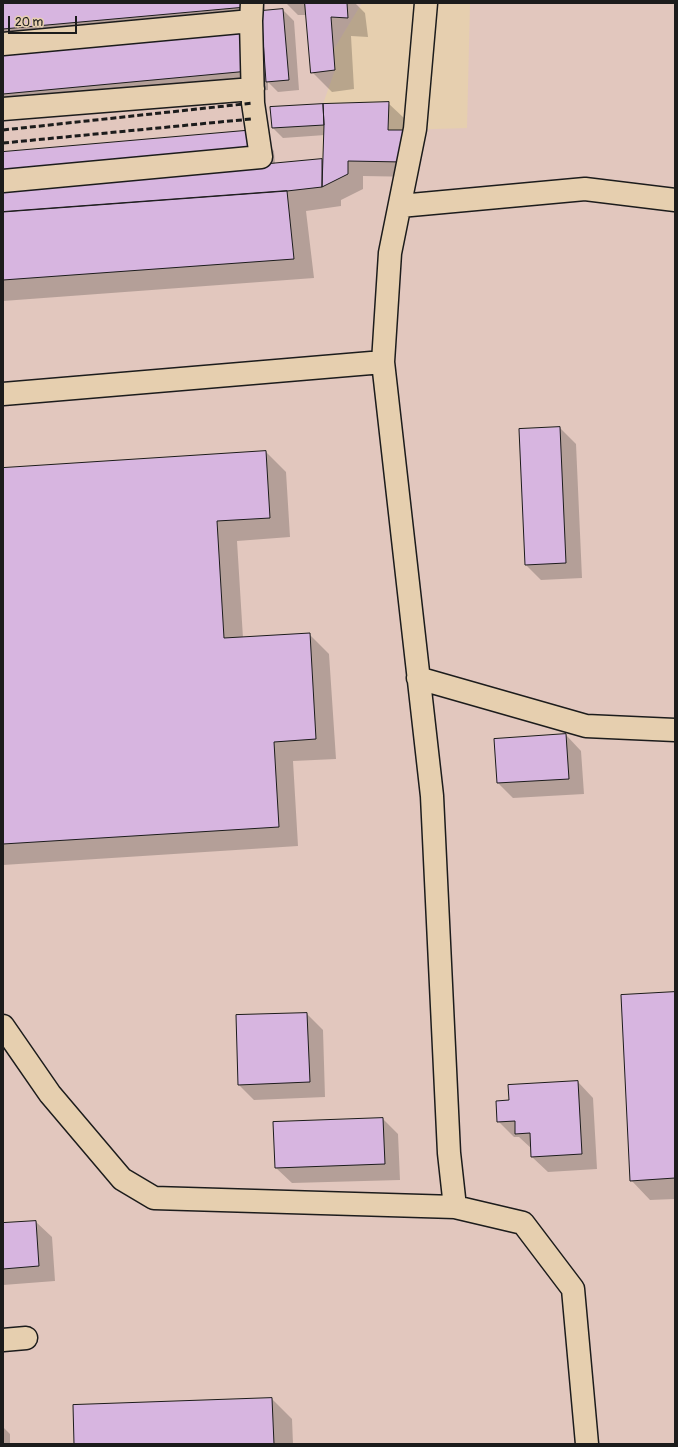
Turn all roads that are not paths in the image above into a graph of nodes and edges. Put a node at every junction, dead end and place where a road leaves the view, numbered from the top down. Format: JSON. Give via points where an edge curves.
{"nodes":[{"id":1,"x":426,"y":3,"type":"edge"},
{"id":2,"x":251,"y":12,"type":"edge"},
{"id":3,"x":3,"y":44,"type":"edge"},
{"id":4,"x":252,"y":88,"type":"junction"},
{"id":5,"x":3,"y":109,"type":"edge"},
{"id":6,"x":3,"y":181,"type":"edge"},
{"id":7,"x":675,"y":200,"type":"edge"},
{"id":8,"x":400,"y":206,"type":"junction"},
{"id":9,"x":383,"y":362,"type":"junction"},
{"id":10,"x":3,"y":394,"type":"edge"},
{"id":11,"x":418,"y":678,"type":"junction"},
{"id":12,"x":675,"y":730,"type":"edge"},
{"id":13,"x":3,"y":1026,"type":"edge"},
{"id":14,"x":456,"y":1206,"type":"junction"},
{"id":15,"x":26,"y":1338,"type":"dead end"},
{"id":16,"x":3,"y":1340,"type":"edge"},
{"id":17,"x":587,"y":1444,"type":"edge"}],
"edges":[{"from":1,"to":8,"type":"lane","via":[[415,129]]},
{"from":2,"to":3,"type":"lane"},
{"from":2,"to":4,"type":"lane"},
{"from":4,"to":5,"type":"lane"},
{"from":4,"to":6,"type":"lane","via":[[261,157]]},
{"from":7,"to":8,"type":"lane","via":[[585,189]]},
{"from":8,"to":9,"type":"lane","via":[[390,253]]},
{"from":9,"to":10,"type":"lane"},
{"from":9,"to":11,"type":"lane"},
{"from":11,"to":12,"type":"lane","via":[[586,726]]},
{"from":11,"to":14,"type":"lane","via":[[432,796],[449,1154]]},
{"from":13,"to":14,"type":"lane","via":[[50,1094],[122,1179],[154,1198]]},
{"from":14,"to":17,"type":"lane","via":[[523,1223],[573,1289]]},
{"from":15,"to":16,"type":"lane"}]}
